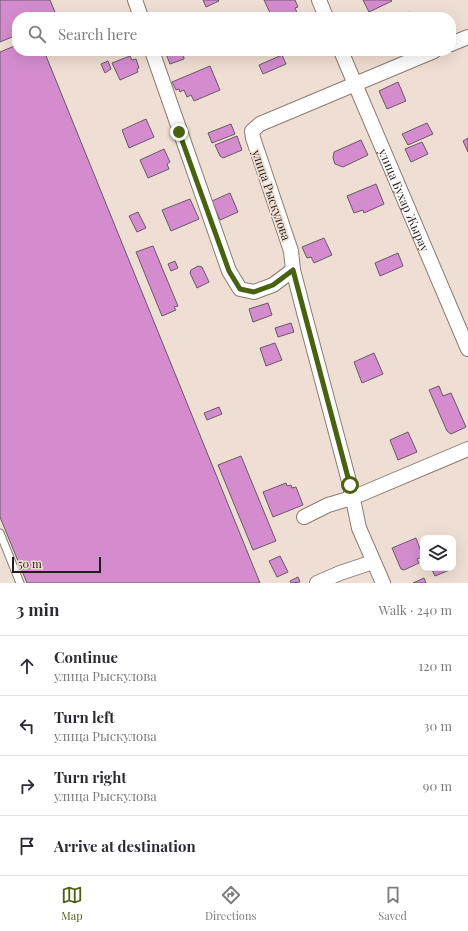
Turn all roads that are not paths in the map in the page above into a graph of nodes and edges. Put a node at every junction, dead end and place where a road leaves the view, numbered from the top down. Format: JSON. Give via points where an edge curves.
{"nodes":[{"id":1,"x":135,"y":0,"type":"edge"},
{"id":2,"x":319,"y":0,"type":"edge"},
{"id":3,"x":139,"y":12,"type":"edge"},
{"id":4,"x":324,"y":12,"type":"edge"},
{"id":5,"x":468,"y":37,"type":"edge"},
{"id":6,"x":456,"y":42,"type":"edge"},
{"id":7,"x":154,"y":56,"type":"edge"},
{"id":8,"x":343,"y":56,"type":"edge"},
{"id":9,"x":422,"y":56,"type":"edge"},
{"id":10,"x":355,"y":84,"type":"junction"},
{"id":11,"x":293,"y":270,"type":"junction"},
{"id":12,"x":468,"y":349,"type":"edge"},
{"id":13,"x":468,"y":449,"type":"edge"},
{"id":14,"x":352,"y":498,"type":"junction"},
{"id":15,"x":304,"y":517,"type":"dead end"},
{"id":16,"x":0,"y":533,"type":"edge"},
{"id":17,"x":373,"y":562,"type":"junction"},
{"id":18,"x":20,"y":583,"type":"edge"},
{"id":19,"x":317,"y":583,"type":"edge"},
{"id":20,"x":383,"y":583,"type":"edge"}],
"edges":[{"from":1,"to":3,"type":"street"},
{"from":2,"to":4,"type":"street"},
{"from":5,"to":6,"type":"street"},
{"from":7,"to":11,"type":"street","via":[[229,271],[240,289],[254,292],[273,285]]},
{"from":8,"to":10,"type":"street","name":"улица Бухар Жырау"},
{"from":9,"to":10,"type":"street"},
{"from":10,"to":11,"type":"street","name":"улица Рыскулова","via":[[260,124],[252,131],[291,251]]},
{"from":10,"to":12,"type":"street","name":"улица Бухар Жырау"},
{"from":11,"to":14,"type":"street","name":"улица Рыскулова"},
{"from":13,"to":14,"type":"street"},
{"from":14,"to":15,"type":"street","via":[[328,505]]},
{"from":14,"to":17,"type":"street","name":"улица Рыскулова","via":[[359,528]]},
{"from":16,"to":18,"type":"lane"},
{"from":17,"to":19,"type":"street","via":[[340,572]]},
{"from":17,"to":20,"type":"street","name":"улица Рыскулова"}]}
